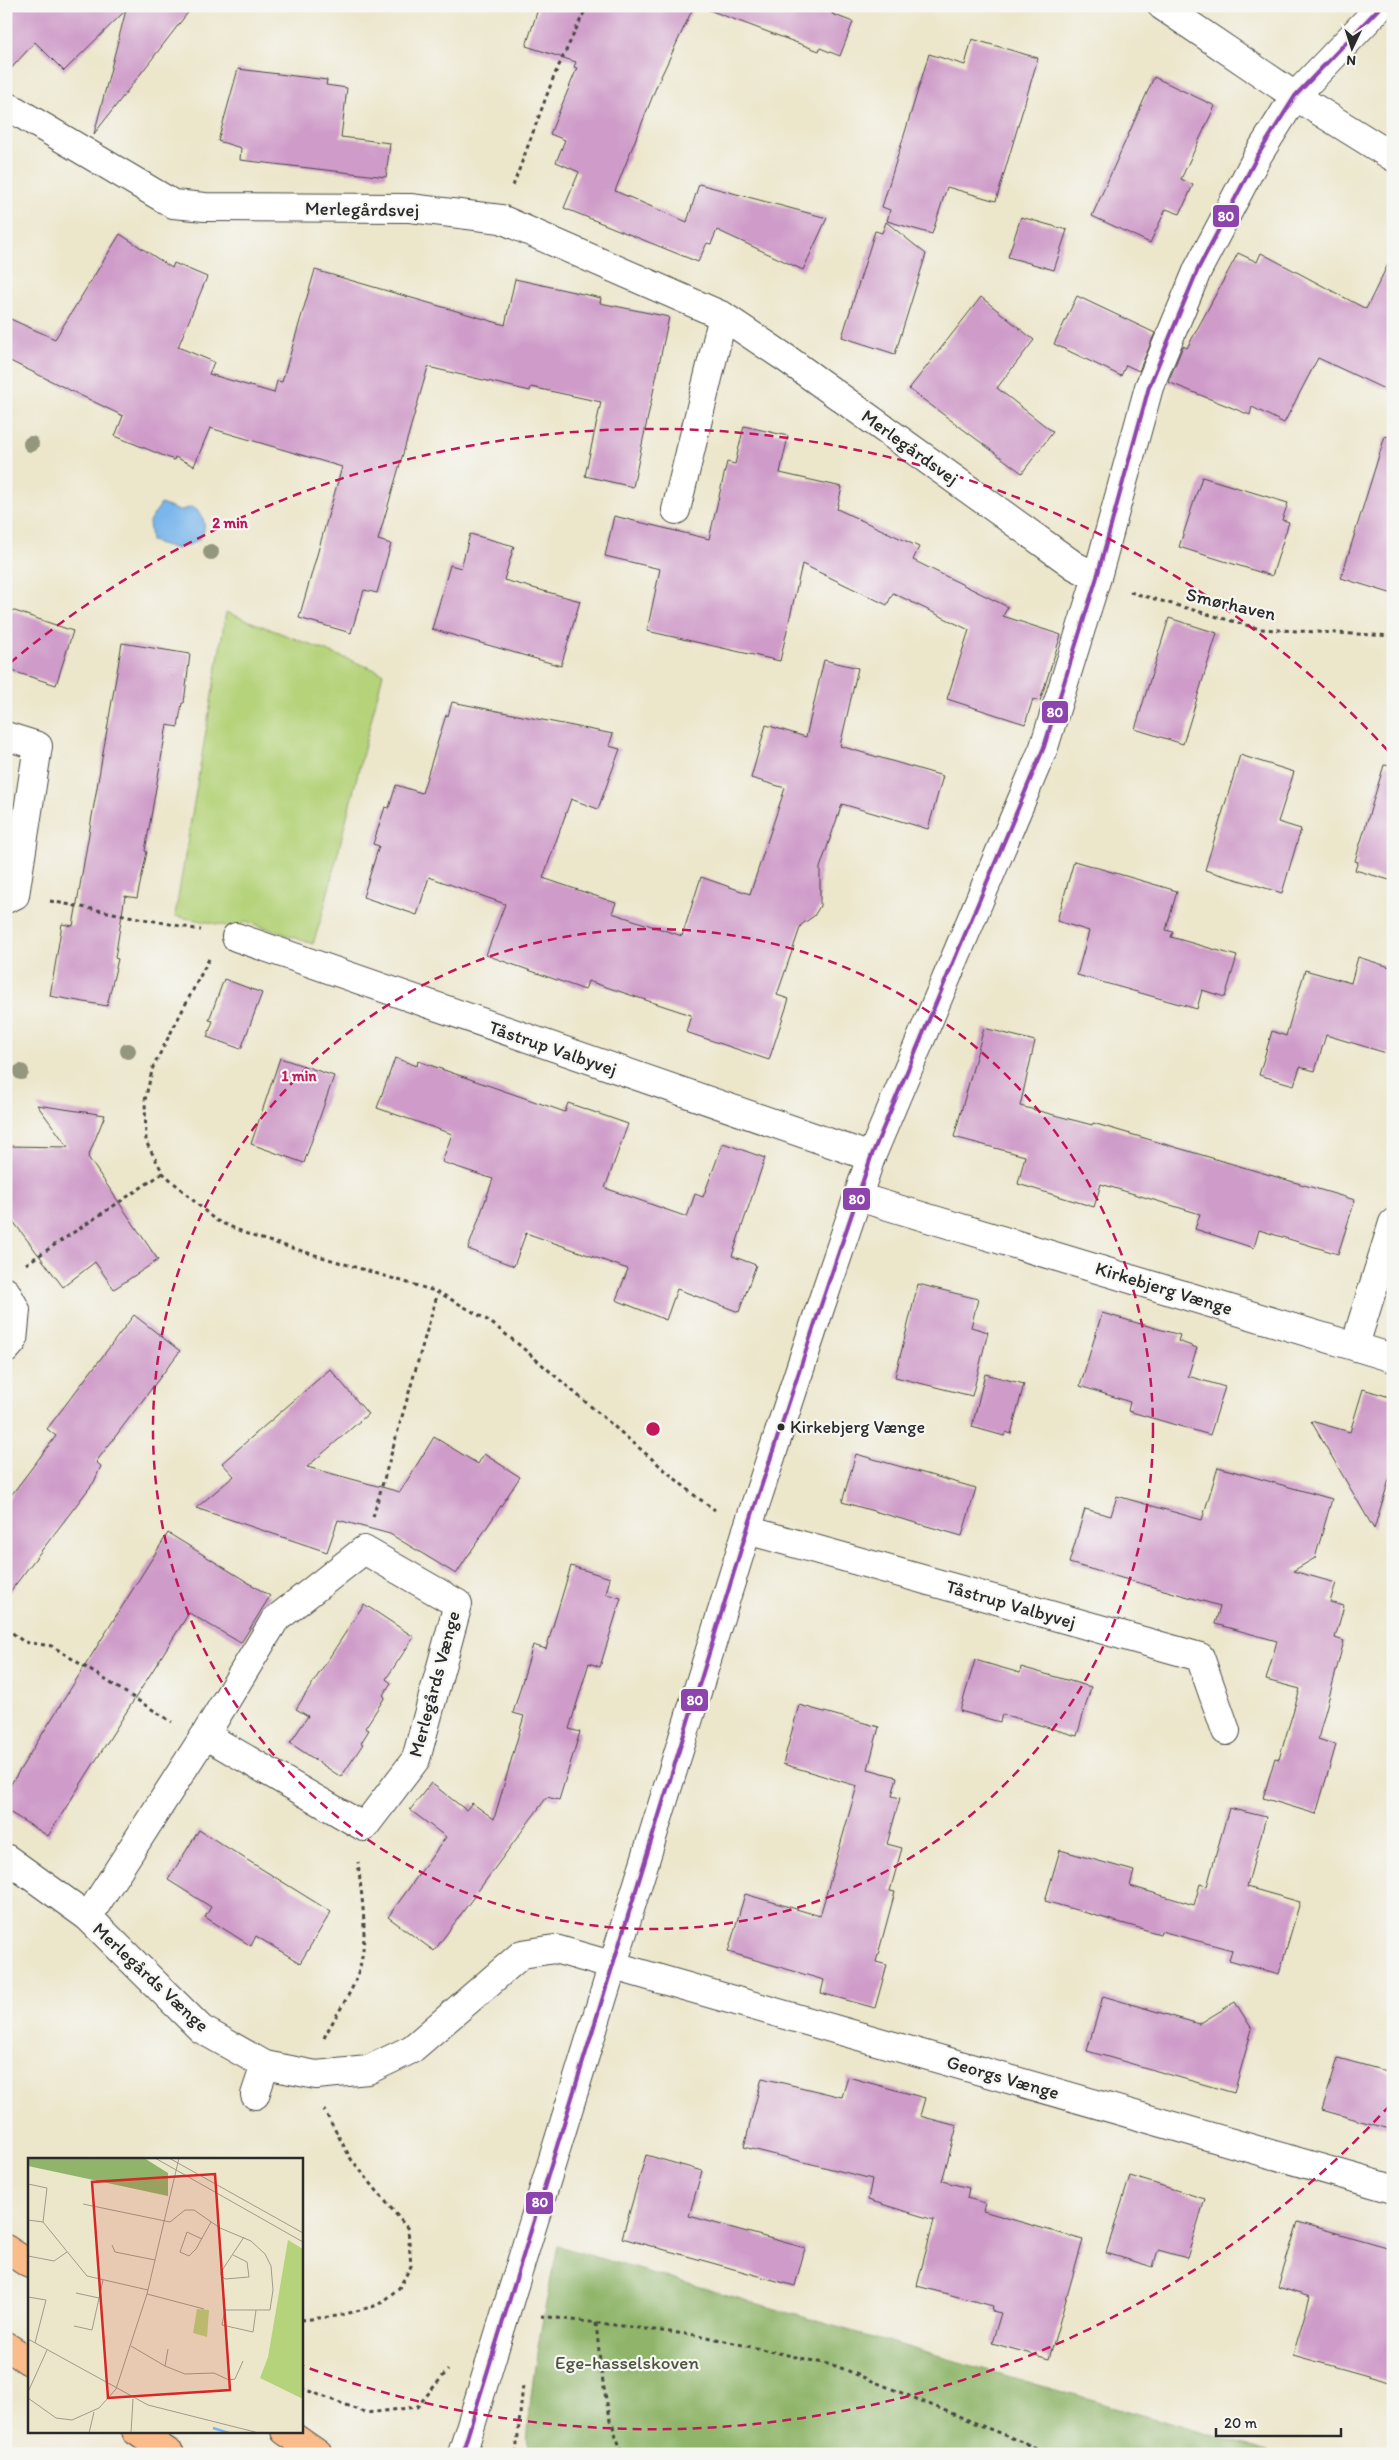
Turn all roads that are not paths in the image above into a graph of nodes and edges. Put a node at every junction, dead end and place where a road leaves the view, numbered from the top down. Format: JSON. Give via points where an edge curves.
{"nodes":[{"id":1,"x":1162,"y":6,"type":"edge"},
{"id":2,"x":1380,"y":6,"type":"edge"},
{"id":3,"x":1295,"y":96,"type":"junction"},
{"id":4,"x":6,"y":108,"type":"edge"},
{"id":5,"x":1393,"y":157,"type":"edge"},
{"id":6,"x":723,"y":316,"type":"junction"},
{"id":7,"x":676,"y":510,"type":"dead end"},
{"id":8,"x":1097,"y":577,"type":"junction"},
{"id":9,"x":6,"y":736,"type":"edge"},
{"id":10,"x":10,"y":897,"type":"edge"},
{"id":11,"x":229,"y":935,"type":"road end"},
{"id":12,"x":871,"y":1158,"type":"junction"},
{"id":13,"x":858,"y":1197,"type":"junction"},
{"id":14,"x":1393,"y":1223,"type":"edge"},
{"id":15,"x":6,"y":1292,"type":"edge"},
{"id":16,"x":1355,"y":1346,"type":"junction"},
{"id":17,"x":6,"y":1350,"type":"edge"},
{"id":18,"x":1393,"y":1358,"type":"edge"},
{"id":19,"x":747,"y":1530,"type":"junction"},
{"id":20,"x":1226,"y":1730,"type":"dead end"},
{"id":21,"x":205,"y":1734,"type":"junction"},
{"id":22,"x":6,"y":1858,"type":"edge"},
{"id":23,"x":88,"y":1917,"type":"junction"},
{"id":24,"x":613,"y":1965,"type":"junction"},
{"id":25,"x":265,"y":2065,"type":"junction"},
{"id":26,"x":255,"y":2095,"type":"dead end"},
{"id":27,"x":1393,"y":2189,"type":"edge"},
{"id":28,"x":6,"y":2249,"type":"edge"},
{"id":29,"x":28,"y":2263,"type":"edge"},
{"id":30,"x":6,"y":2346,"type":"edge"},
{"id":31,"x":28,"y":2360,"type":"edge"},
{"id":32,"x":137,"y":2432,"type":"edge"},
{"id":33,"x":286,"y":2432,"type":"edge"},
{"id":34,"x":170,"y":2454,"type":"edge"},
{"id":35,"x":318,"y":2454,"type":"edge"},
{"id":36,"x":462,"y":2454,"type":"edge"}],
"edges":[{"from":1,"to":3,"type":"street"},
{"from":2,"to":3,"type":"street"},
{"from":3,"to":5,"type":"street"},
{"from":3,"to":8,"type":"street","via":[[1258,155],[1198,269],[1149,387]]},
{"from":4,"to":6,"type":"street","name":"Merlegårdsvej","via":[[173,204],[410,208],[501,219]]},
{"from":6,"to":7,"type":"street"},
{"from":6,"to":8,"type":"street","name":"Merlegårdsvej","via":[[787,358],[1075,566]]},
{"from":8,"to":12,"type":"street","via":[[1044,747]]},
{"from":9,"to":10,"type":"street","via":[[38,746]]},
{"from":11,"to":12,"type":"street","name":"Tåstrup Valbyvej"},
{"from":12,"to":13,"type":"street"},
{"from":13,"to":16,"type":"street","name":"Kirkebjerg Vænge"},
{"from":13,"to":19,"type":"street"},
{"from":14,"to":16,"type":"street"},
{"from":15,"to":17,"type":"street","via":[[16,1310],[13,1341]]},
{"from":16,"to":18,"type":"street","name":"Kirkebjerg Vænge"},
{"from":19,"to":20,"type":"street","name":"Tåstrup Valbyvej","via":[[1200,1657]]},
{"from":19,"to":24,"type":"street"},
{"from":21,"to":21,"type":"street","name":"Merlegårds Vænge","via":[[275,1620],[364,1550],[458,1604],[416,1759],[364,1827]]},
{"from":21,"to":23,"type":"street","name":"Merlegårds Vænge"},
{"from":22,"to":23,"type":"street","name":"Merlegårds Vænge"},
{"from":23,"to":25,"type":"street","name":"Merlegårds Vænge","via":[[201,2029]]},
{"from":24,"to":25,"type":"street","name":"Merlegårds Vænge","via":[[555,1949],[522,1954],[412,2049],[368,2070],[316,2075]]},
{"from":24,"to":27,"type":"street","name":"Georgs Vænge"},
{"from":24,"to":36,"type":"street"},
{"from":25,"to":26,"type":"street"},
{"from":28,"to":29,"type":"main road"},
{"from":30,"to":31,"type":"main road"},
{"from":32,"to":34,"type":"main road"},
{"from":33,"to":35,"type":"main road"}]}
